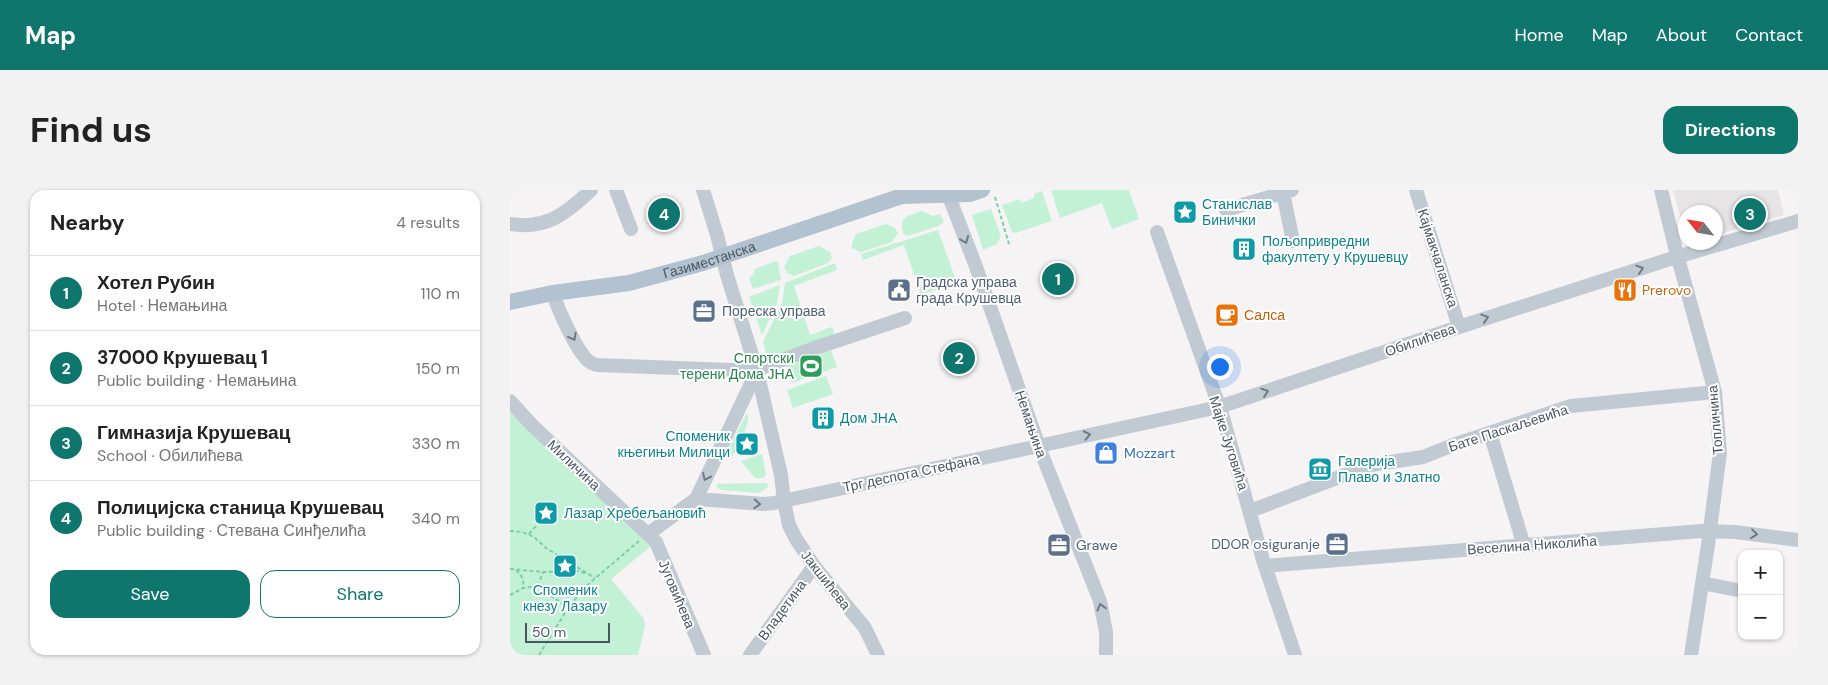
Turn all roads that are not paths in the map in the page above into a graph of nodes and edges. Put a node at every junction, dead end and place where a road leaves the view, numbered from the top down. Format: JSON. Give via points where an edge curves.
{"nodes":[{"id":1,"x":591,"y":190,"type":"edge"},
{"id":2,"x":616,"y":190,"type":"edge"},
{"id":3,"x":703,"y":190,"type":"edge"},
{"id":4,"x":1416,"y":190,"type":"edge"},
{"id":5,"x":1661,"y":190,"type":"edge"},
{"id":6,"x":1288,"y":191,"type":"edge"},
{"id":7,"x":948,"y":192,"type":"edge"},
{"id":8,"x":983,"y":192,"type":"edge"},
{"id":9,"x":906,"y":193,"type":"edge"},
{"id":10,"x":1226,"y":210,"type":"dead end"},
{"id":11,"x":1798,"y":221,"type":"edge"},
{"id":12,"x":510,"y":224,"type":"edge"},
{"id":13,"x":631,"y":229,"type":"dead end"},
{"id":14,"x":1157,"y":232,"type":"dead end"},
{"id":15,"x":1293,"y":241,"type":"dead end"},
{"id":16,"x":722,"y":256,"type":"junction"},
{"id":17,"x":1677,"y":257,"type":"junction"},
{"id":18,"x":552,"y":293,"type":"junction"},
{"id":19,"x":510,"y":302,"type":"edge"},
{"id":20,"x":905,"y":318,"type":"dead end"},
{"id":21,"x":1459,"y":327,"type":"junction"},
{"id":22,"x":757,"y":371,"type":"junction"},
{"id":23,"x":1715,"y":392,"type":"junction"},
{"id":24,"x":510,"y":401,"type":"edge"},
{"id":25,"x":1219,"y":407,"type":"junction"},
{"id":26,"x":1490,"y":433,"type":"junction"},
{"id":27,"x":1039,"y":445,"type":"junction"},
{"id":28,"x":696,"y":499,"type":"junction"},
{"id":29,"x":784,"y":500,"type":"junction"},
{"id":30,"x":1250,"y":511,"type":"junction"},
{"id":31,"x":644,"y":531,"type":"junction"},
{"id":32,"x":1710,"y":531,"type":"junction"},
{"id":33,"x":1798,"y":540,"type":"edge"},
{"id":34,"x":1524,"y":546,"type":"junction"},
{"id":35,"x":814,"y":566,"type":"junction"},
{"id":36,"x":1265,"y":566,"type":"junction"},
{"id":37,"x":1702,"y":583,"type":"junction"},
{"id":38,"x":1738,"y":590,"type":"edge"},
{"id":39,"x":704,"y":655,"type":"edge"},
{"id":40,"x":750,"y":655,"type":"edge"},
{"id":41,"x":878,"y":655,"type":"edge"},
{"id":42,"x":1106,"y":655,"type":"edge"},
{"id":43,"x":1296,"y":655,"type":"edge"},
{"id":44,"x":1691,"y":655,"type":"edge"}],
"edges":[{"from":1,"to":12,"type":"street","via":[[559,217],[537,225]]},
{"from":2,"to":13,"type":"street"},
{"from":3,"to":16,"type":"street"},
{"from":4,"to":21,"type":"street","name":"Кајмакчаланска"},
{"from":5,"to":17,"type":"street","name":"Топличина"},
{"from":6,"to":10,"type":"street"},
{"from":6,"to":15,"type":"street"},
{"from":7,"to":8,"type":"main road","name":"Газиместанска"},
{"from":7,"to":9,"type":"main road","name":"Газиместанска"},
{"from":7,"to":27,"type":"street","name":"Немањина","one_way":true},
{"from":9,"to":16,"type":"main road","name":"Газиместанска"},
{"from":11,"to":17,"type":"street","name":"Обилићева"},
{"from":14,"to":25,"type":"street","name":"Мајке Југовића"},
{"from":16,"to":18,"type":"main road","name":"Газиместанска","via":[[629,283]]},
{"from":16,"to":22,"type":"street"},
{"from":21,"to":17,"type":"street","name":"Обилићева","one_way":true},
{"from":17,"to":23,"type":"street","name":"Топличина"},
{"from":18,"to":19,"type":"main road","name":"Газиместанска"},
{"from":18,"to":22,"type":"street","one_way":true,"via":[[589,362],[597,365]]},
{"from":20,"to":22,"type":"street","via":[[812,348]]},
{"from":25,"to":21,"type":"street","name":"Обилићева","one_way":true},
{"from":22,"to":28,"type":"street","one_way":true},
{"from":22,"to":29,"type":"street"},
{"from":23,"to":26,"type":"street","name":"Бате Паскаљевића","via":[[1571,406]]},
{"from":23,"to":32,"type":"street","name":"Топличина","via":[[1720,453]]},
{"from":24,"to":31,"type":"street","name":"Миличина"},
{"from":27,"to":25,"type":"street","name":"Обилићева","one_way":true},
{"from":25,"to":30,"type":"street","name":"Мајке Југовића"},
{"from":26,"to":30,"type":"street","name":"Бате Паскаљевића","via":[[1423,458],[1372,465]]},
{"from":26,"to":34,"type":"street"},
{"from":27,"to":29,"type":"street","name":"Трг деспота Стефана"},
{"from":42,"to":27,"type":"street","name":"Немањина","one_way":true,"via":[[1106,632],[1100,601]]},
{"from":28,"to":29,"type":"street","name":"Трг деспота Стефана","one_way":true,"via":[[764,504]]},
{"from":28,"to":31,"type":"street"},
{"from":29,"to":35,"type":"street","name":"Јакшићева","via":[[789,525]]},
{"from":30,"to":36,"type":"street","name":"Мајке Југовића"},
{"from":31,"to":39,"type":"street","name":"Југовићева","via":[[656,542]]},
{"from":32,"to":33,"type":"street","name":"Веселина Николића","one_way":true},
{"from":32,"to":34,"type":"street","name":"Веселина Николића"},
{"from":32,"to":37,"type":"street","name":"Топличина"},
{"from":34,"to":36,"type":"street","name":"Веселина Николића"},
{"from":35,"to":40,"type":"street","name":"Владетина"},
{"from":35,"to":41,"type":"street","name":"Јакшићева","via":[[865,628]]},
{"from":36,"to":43,"type":"street","name":"Мајке Југовића"},
{"from":37,"to":38,"type":"street"},
{"from":37,"to":44,"type":"street","name":"Топличина"}]}
